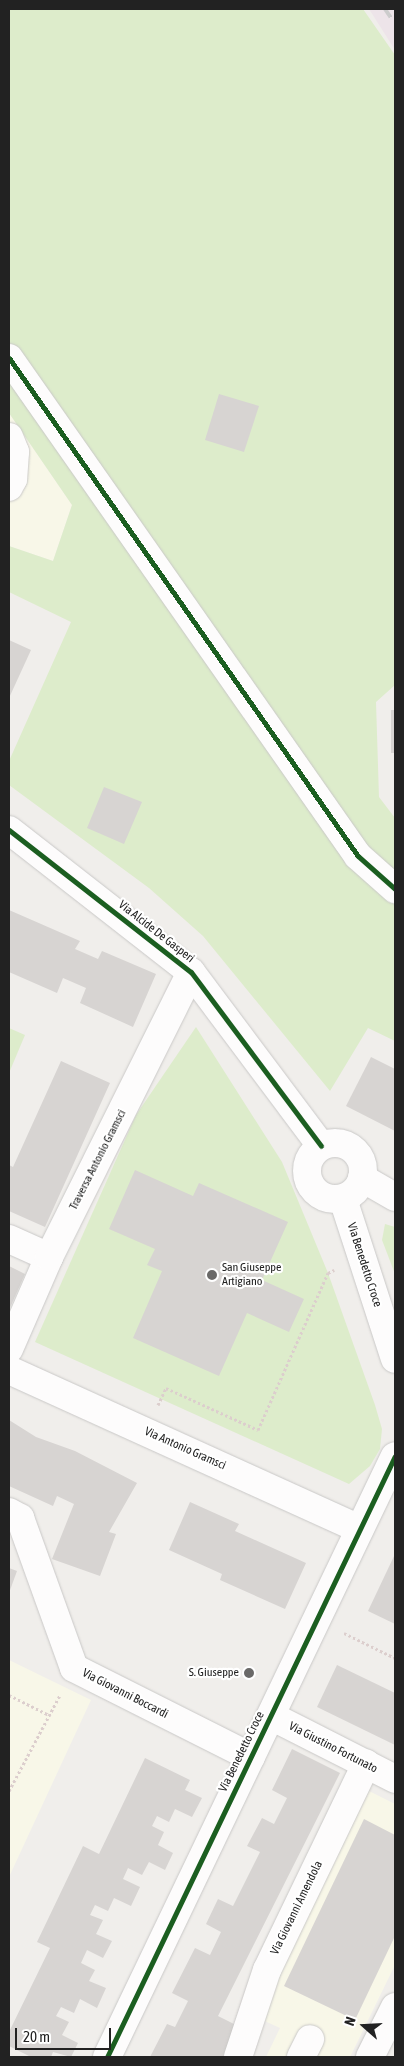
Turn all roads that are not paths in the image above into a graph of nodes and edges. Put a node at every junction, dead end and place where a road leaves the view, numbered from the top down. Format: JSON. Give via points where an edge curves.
{"nodes":[{"id":1,"x":9,"y":358,"type":"edge"},
{"id":2,"x":9,"y":437,"type":"edge"},
{"id":3,"x":9,"y":487,"type":"edge"},
{"id":4,"x":9,"y":830,"type":"edge"},
{"id":5,"x":395,"y":889,"type":"edge"},
{"id":6,"x":191,"y":972,"type":"junction"},
{"id":7,"x":321,"y":1146,"type":"junction"},
{"id":8,"x":362,"y":1178,"type":"junction"},
{"id":9,"x":395,"y":1197,"type":"edge"},
{"id":10,"x":343,"y":1198,"type":"junction"},
{"id":11,"x":9,"y":1238,"type":"edge"},
{"id":12,"x":49,"y":1256,"type":"junction"},
{"id":13,"x":9,"y":1349,"type":"edge"},
{"id":14,"x":395,"y":1359,"type":"edge"},
{"id":15,"x":9,"y":1370,"type":"edge"},
{"id":16,"x":395,"y":1456,"type":"edge"},
{"id":17,"x":9,"y":1512,"type":"edge"},
{"id":18,"x":360,"y":1529,"type":"junction"},
{"id":19,"x":270,"y":1716,"type":"junction"},
{"id":20,"x":251,"y":1757,"type":"junction"},
{"id":21,"x":366,"y":1764,"type":"junction"},
{"id":22,"x":395,"y":1779,"type":"edge"},
{"id":23,"x":395,"y":2007,"type":"edge"},
{"id":24,"x":107,"y":2057,"type":"edge"},
{"id":25,"x":238,"y":2057,"type":"edge"},
{"id":26,"x":370,"y":2057,"type":"edge"}],
"edges":[{"from":1,"to":5,"type":"street","via":[[358,856]]},
{"from":2,"to":3,"type":"street","via":[[15,452],[13,479]]},
{"from":4,"to":6,"type":"street","name":"Via Alcide De Gasperi"},
{"from":6,"to":7,"type":"street","name":"Via Alcide De Gasperi"},
{"from":6,"to":12,"type":"street","name":"Traversa Antonio Gramsci"},
{"from":7,"to":8,"type":"street","via":[[338,1142],[350,1147],[363,1167]]},
{"from":7,"to":10,"type":"street","via":[[308,1162],[309,1182],[324,1198]]},
{"from":8,"to":9,"type":"street"},
{"from":8,"to":10,"type":"street","via":[[354,1193]]},
{"from":10,"to":14,"type":"street","name":"Via Benedetto Croce"},
{"from":11,"to":12,"type":"street"},
{"from":12,"to":13,"type":"street","name":"Traversa Antonio Gramsci"},
{"from":15,"to":18,"type":"street","name":"Via Antonio Gramsci"},
{"from":16,"to":18,"type":"street","name":"Via Benedetto Croce"},
{"from":17,"to":20,"type":"street","name":"Via Giovanni Boccardi","via":[[20,1518],[74,1668]]},
{"from":18,"to":19,"type":"street","name":"Via Benedetto Croce"},
{"from":19,"to":20,"type":"street","name":"Via Benedetto Croce"},
{"from":19,"to":21,"type":"street","name":"Via Giustino Fortunato"},
{"from":20,"to":24,"type":"street","name":"Via Benedetto Croce"},
{"from":21,"to":22,"type":"street","name":"Via Giustino Fortunato"},
{"from":21,"to":25,"type":"street","name":"Via Giovanni Amendola","via":[[267,1970]]},
{"from":23,"to":26,"type":"street"}]}
